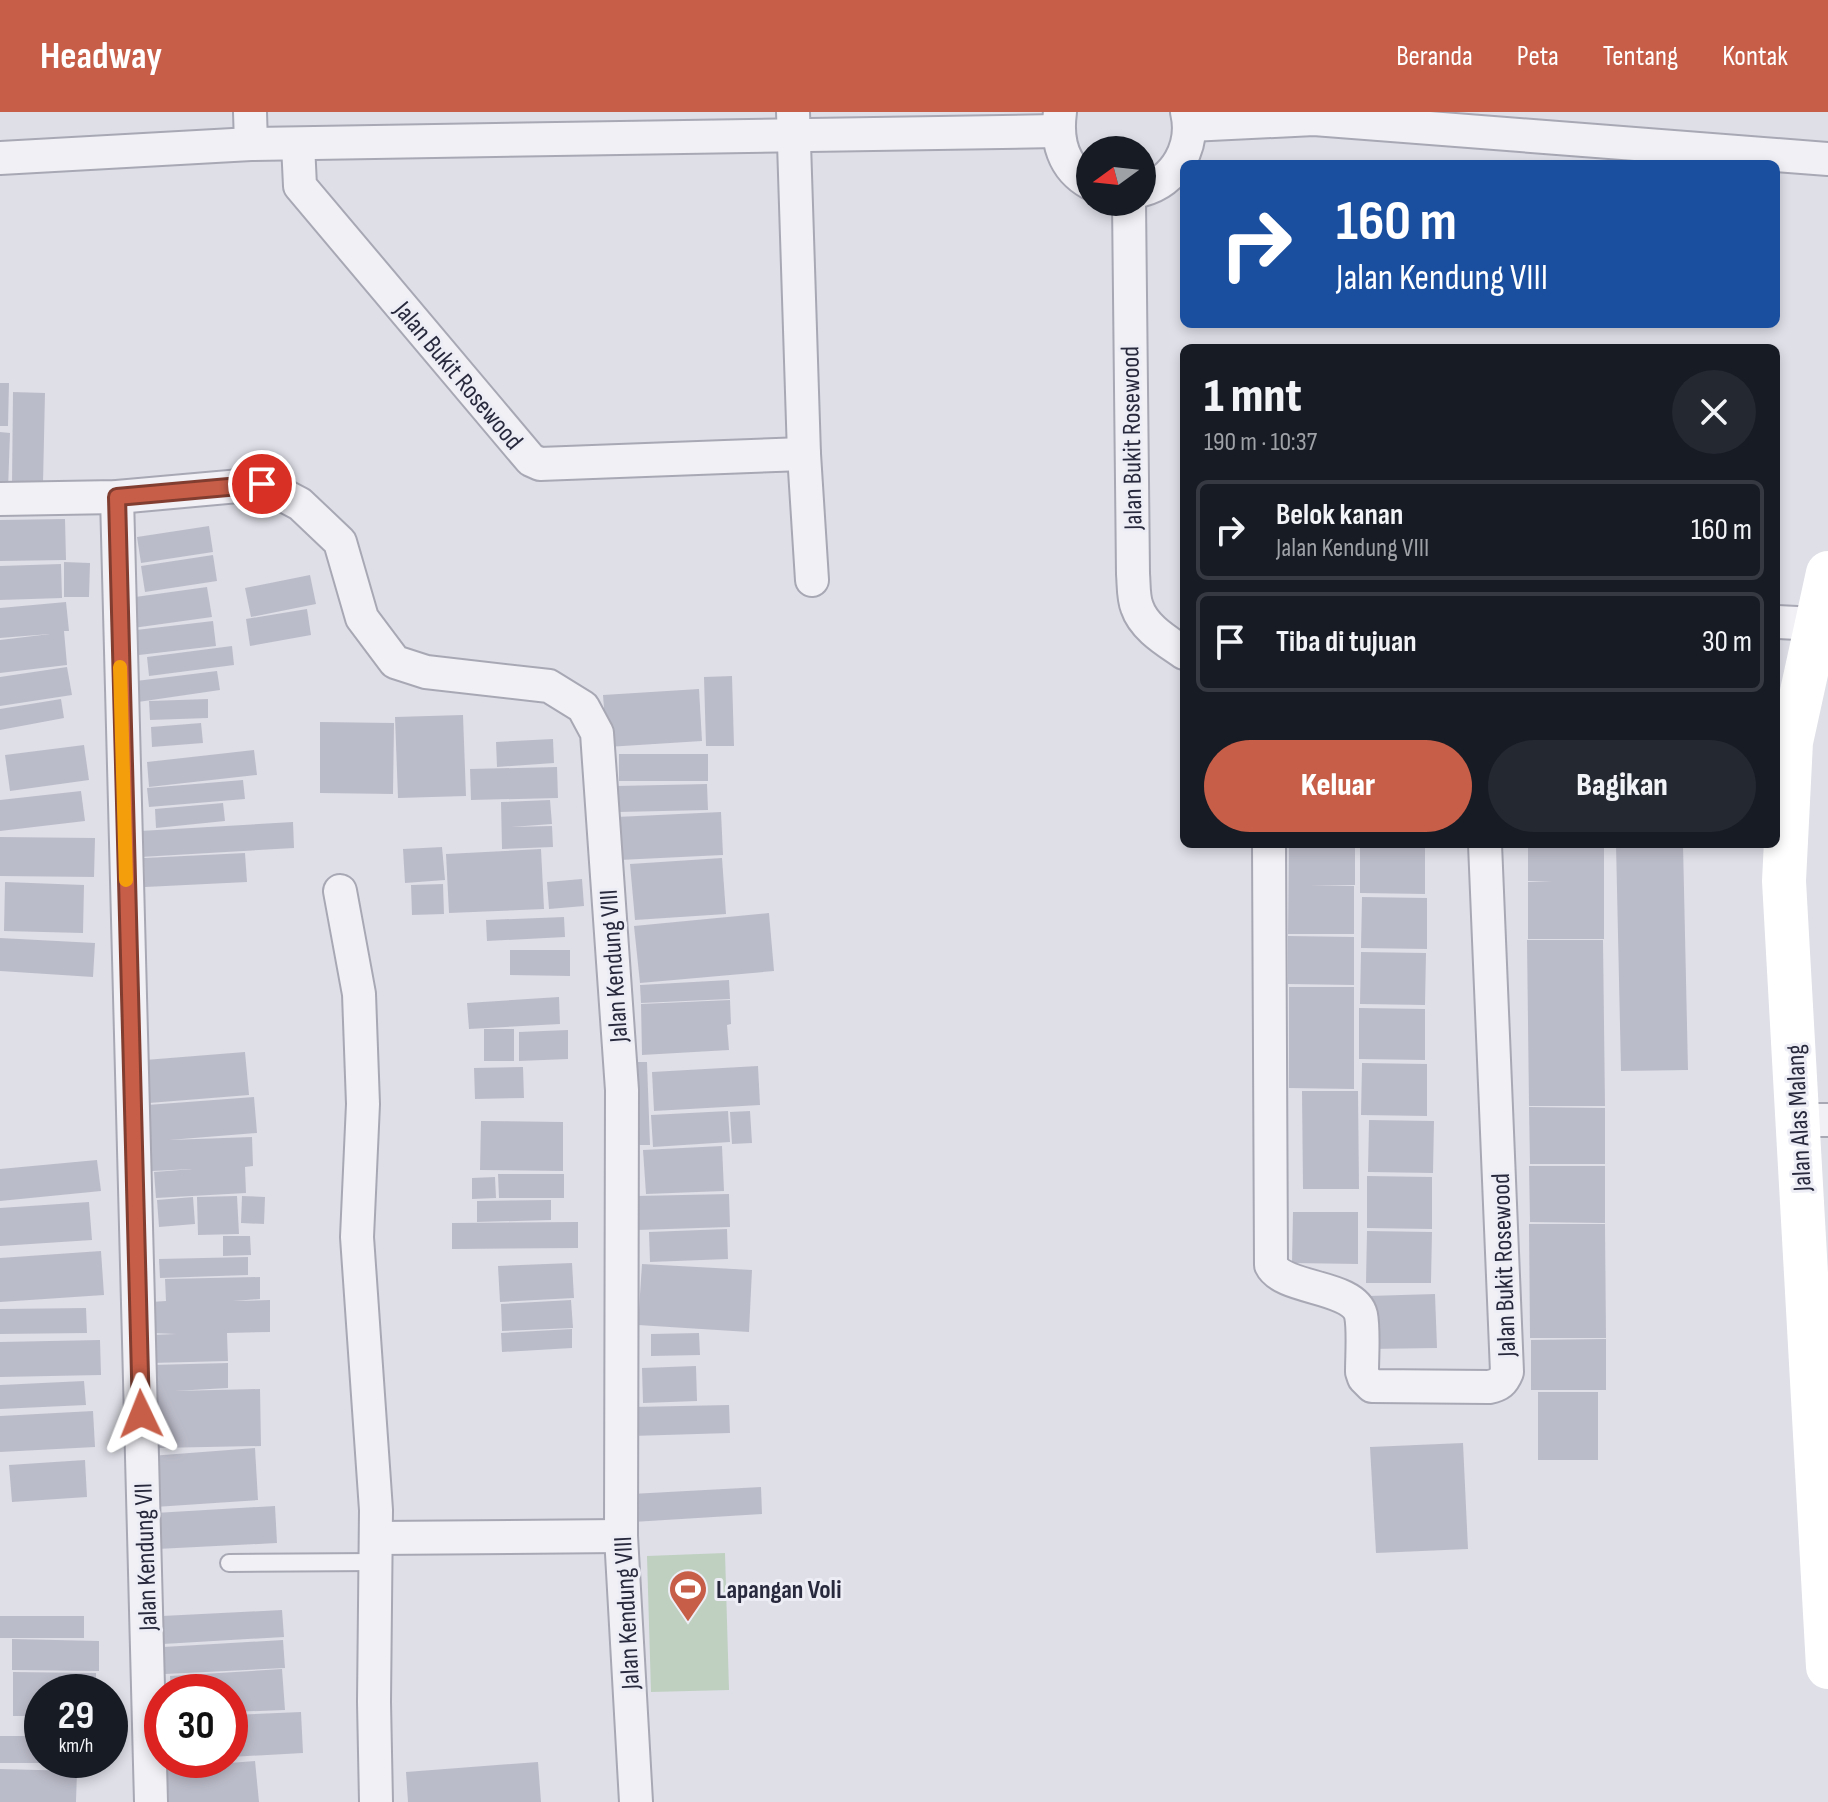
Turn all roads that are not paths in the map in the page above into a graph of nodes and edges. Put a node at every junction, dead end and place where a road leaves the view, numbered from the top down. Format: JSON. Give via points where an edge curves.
{"nodes":[{"id":1,"x":250,"y":112,"type":"edge"},
{"id":2,"x":1189,"y":118,"type":"edge"},
{"id":3,"x":1058,"y":122,"type":"edge"},
{"id":4,"x":794,"y":124,"type":"edge"},
{"id":5,"x":530,"y":126,"type":"edge"},
{"id":6,"x":251,"y":144,"type":"junction"},
{"id":7,"x":298,"y":144,"type":"junction"},
{"id":8,"x":0,"y":158,"type":"edge"},
{"id":9,"x":1828,"y":159,"type":"edge"},
{"id":10,"x":1181,"y":160,"type":"edge"},
{"id":11,"x":1180,"y":161,"type":"edge"},
{"id":12,"x":1076,"y":173,"type":"edge"},
{"id":13,"x":1156,"y":185,"type":"edge"},
{"id":14,"x":1129,"y":216,"type":"edge"},
{"id":15,"x":804,"y":454,"type":"junction"},
{"id":16,"x":117,"y":497,"type":"junction"},
{"id":17,"x":0,"y":499,"type":"edge"},
{"id":18,"x":1828,"y":573,"type":"edge"},
{"id":19,"x":812,"y":580,"type":"dead end"},
{"id":20,"x":1796,"y":623,"type":"edge"},
{"id":21,"x":1180,"y":650,"type":"edge"},
{"id":22,"x":1269,"y":848,"type":"edge"},
{"id":23,"x":1485,"y":848,"type":"edge"},
{"id":24,"x":340,"y":891,"type":"dead end"},
{"id":25,"x":1813,"y":1120,"type":"edge"},
{"id":26,"x":1814,"y":1165,"type":"edge"},
{"id":27,"x":621,"y":1536,"type":"junction"},
{"id":28,"x":376,"y":1550,"type":"junction"},
{"id":29,"x":229,"y":1563,"type":"dead end"},
{"id":30,"x":1828,"y":1667,"type":"edge"},
{"id":31,"x":151,"y":1802,"type":"edge"},
{"id":32,"x":376,"y":1802,"type":"edge"},
{"id":33,"x":636,"y":1802,"type":"edge"}],
"edges":[{"from":1,"to":6,"type":"street"},
{"from":2,"to":9,"type":"street","via":[[1314,119]]},
{"from":2,"to":10,"type":"street","via":[[1187,150]]},
{"from":3,"to":4,"type":"street"},
{"from":3,"to":12,"type":"street","via":[[1064,157]]},
{"from":4,"to":5,"type":"street"},
{"from":4,"to":15,"type":"street"},
{"from":5,"to":7,"type":"street"},
{"from":6,"to":7,"type":"street"},
{"from":6,"to":8,"type":"street"},
{"from":7,"to":15,"type":"street","name":"Jalan Bukit Rosewood","via":[[300,186],[531,460],[540,464]]},
{"from":11,"to":13,"type":"street"},
{"from":14,"to":21,"type":"street","name":"Jalan Bukit Rosewood","via":[[1136,605],[1156,633]]},
{"from":15,"to":19,"type":"street"},
{"from":16,"to":17,"type":"street","name":"Jalan Kendung VIII"},
{"from":16,"to":27,"type":"street","name":"Jalan Kendung VIII","via":[[262,484],[300,504],[340,542],[362,618],[395,662],[426,672],[549,686],[583,707],[597,733],[622,1090]]},
{"from":16,"to":31,"type":"street","name":"Jalan Kendung VII"},
{"from":18,"to":20,"type":"main road","name":"Jalan Alas Malang"},
{"from":20,"to":25,"type":"main road","name":"Jalan Alas Malang","via":[[1784,881]]},
{"from":22,"to":23,"type":"street","name":"Jalan Bukit Rosewood","via":[[1273,1270],[1356,1305],[1361,1314],[1362,1372],[1372,1386],[1489,1387],[1498,1385],[1507,1372]]},
{"from":24,"to":28,"type":"street","via":[[359,994],[363,1104],[357,1237]]},
{"from":25,"to":26,"type":"main road","name":"Jalan Alas Malang"},
{"from":26,"to":30,"type":"main road","name":"Jalan Alas Malang"},
{"from":27,"to":28,"type":"street"},
{"from":27,"to":33,"type":"street","name":"Jalan Kendung VIII"},
{"from":28,"to":29,"type":"lane"},
{"from":28,"to":32,"type":"street"}]}
